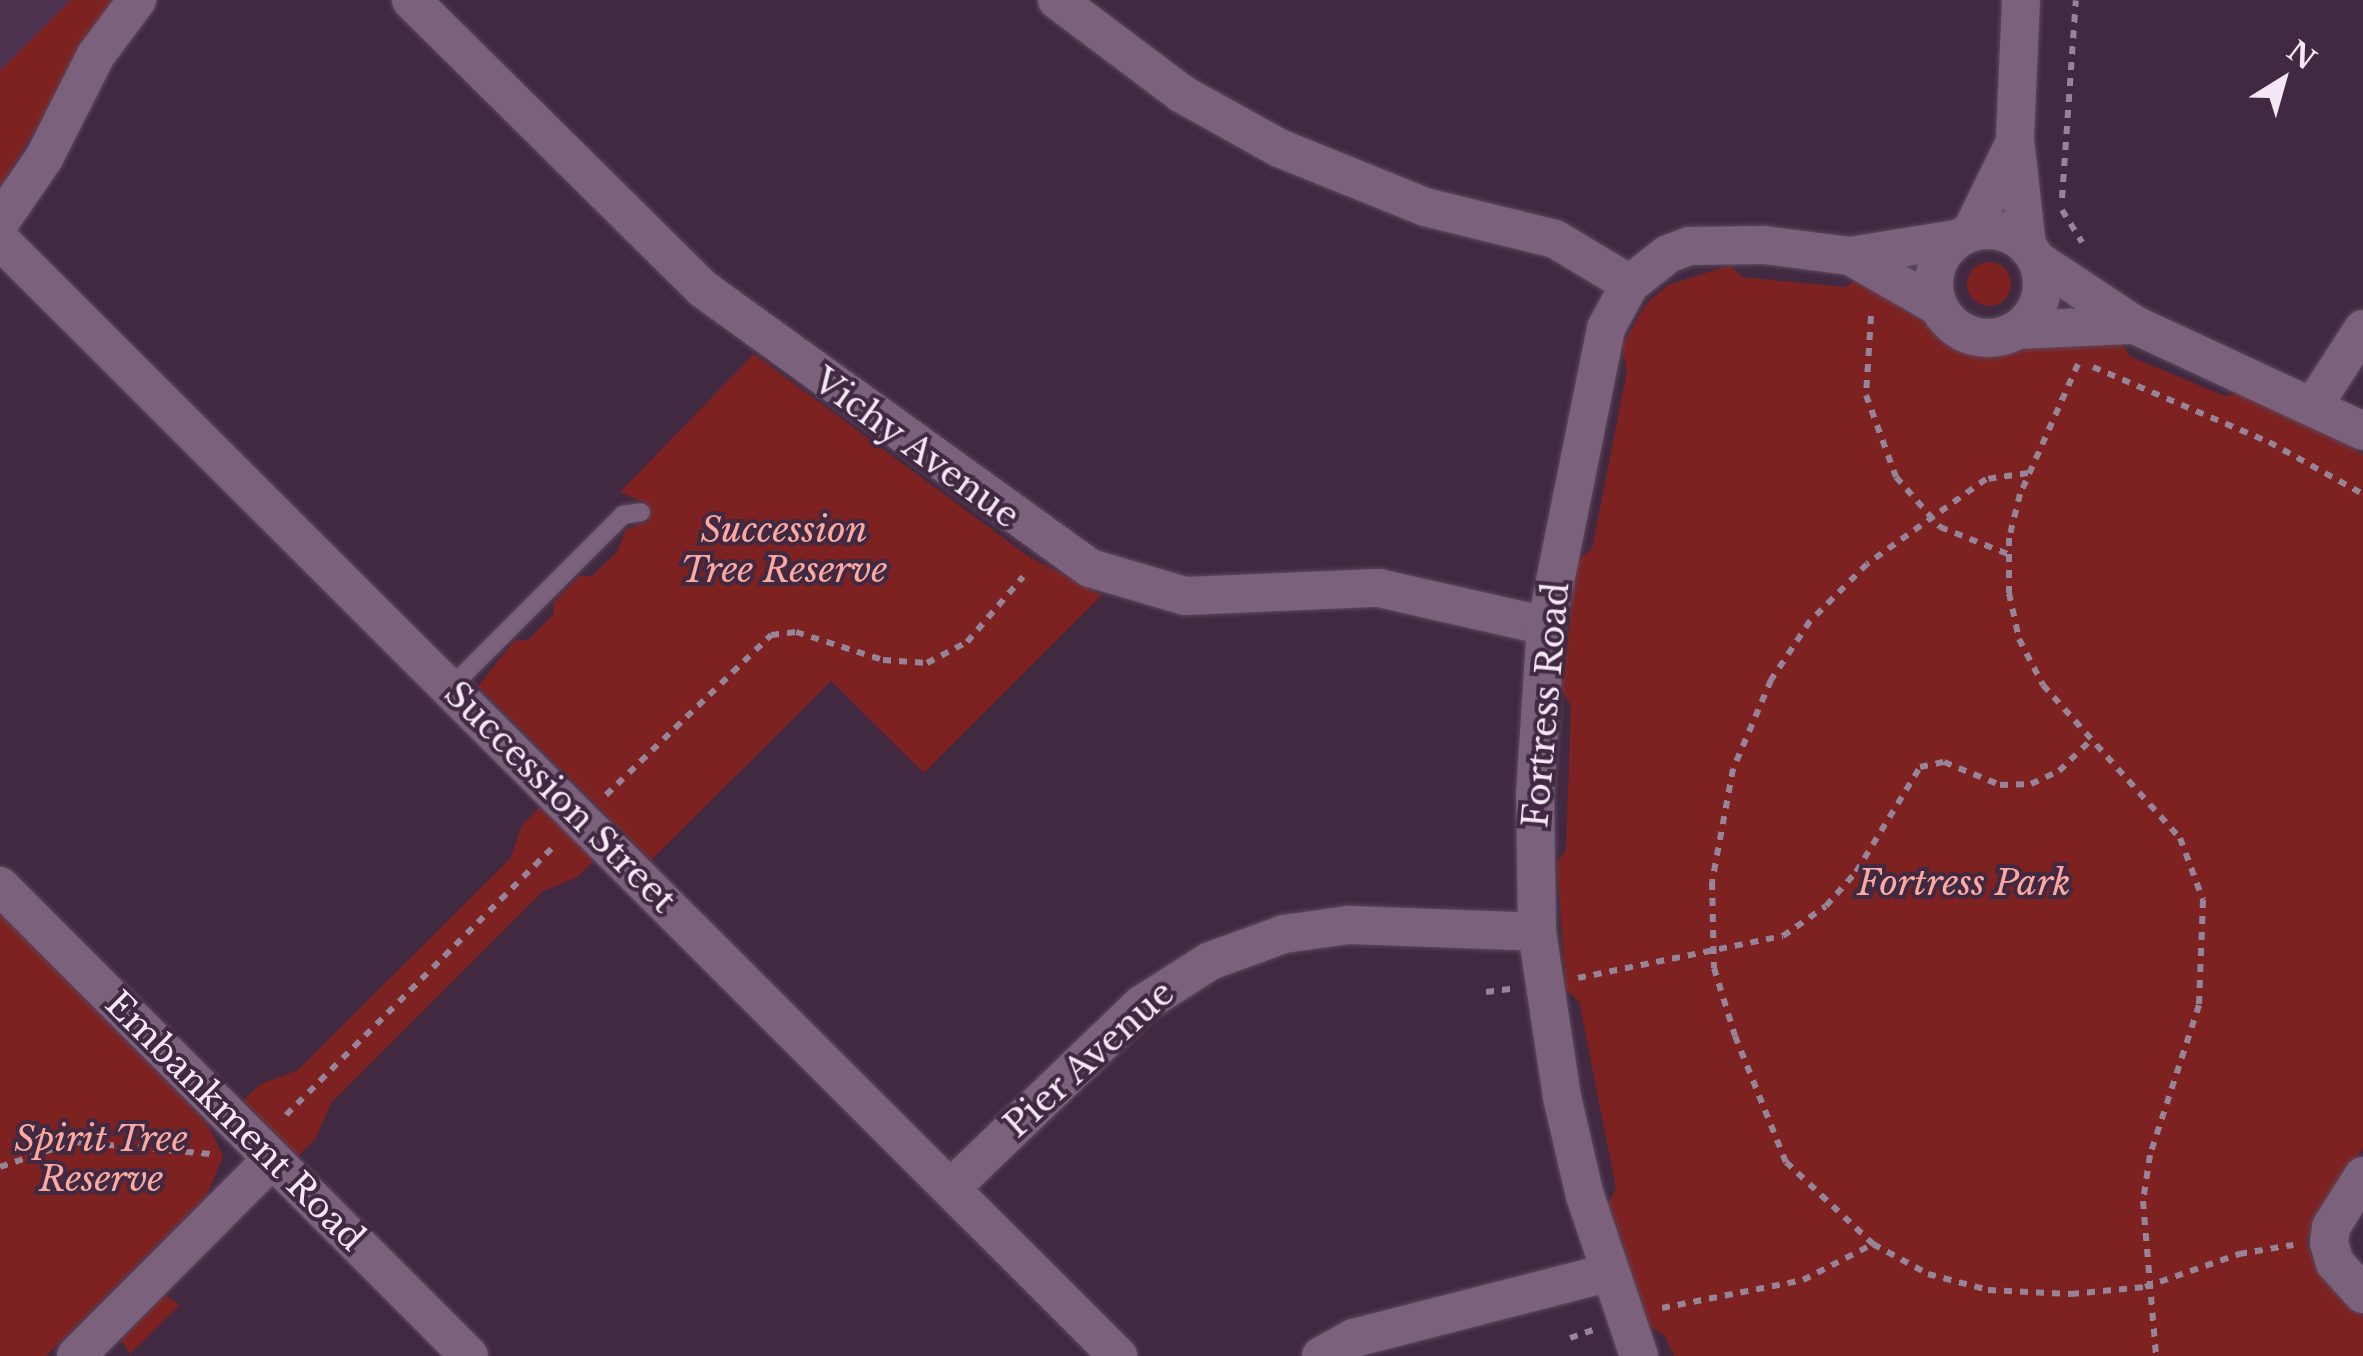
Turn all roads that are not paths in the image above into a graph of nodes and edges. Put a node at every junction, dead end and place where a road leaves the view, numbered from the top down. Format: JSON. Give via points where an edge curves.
{"nodes":[{"id":1,"x":137,"y":0,"type":"edge"},
{"id":2,"x":411,"y":0,"type":"edge"},
{"id":3,"x":1057,"y":0,"type":"edge"},
{"id":4,"x":2021,"y":0,"type":"edge"},
{"id":5,"x":2015,"y":139,"type":"junction"},
{"id":6,"x":0,"y":222,"type":"edge"},
{"id":7,"x":1964,"y":235,"type":"junction"},
{"id":8,"x":0,"y":240,"type":"edge"},
{"id":9,"x":2032,"y":253,"type":"junction"},
{"id":10,"x":1850,"y":256,"type":"junction"},
{"id":11,"x":1630,"y":284,"type":"junction"},
{"id":12,"x":1939,"y":307,"type":"junction"},
{"id":13,"x":2135,"y":325,"type":"junction"},
{"id":14,"x":2363,"y":329,"type":"edge"},
{"id":15,"x":2017,"y":330,"type":"junction"},
{"id":16,"x":2315,"y":403,"type":"junction"},
{"id":17,"x":2363,"y":431,"type":"edge"},
{"id":18,"x":642,"y":512,"type":"dead end"},
{"id":19,"x":1546,"y":626,"type":"junction"},
{"id":20,"x":450,"y":688,"type":"junction"},
{"id":21,"x":0,"y":886,"type":"edge"},
{"id":22,"x":1537,"y":932,"type":"junction"},
{"id":23,"x":272,"y":1159,"type":"junction"},
{"id":24,"x":2363,"y":1176,"type":"edge"},
{"id":25,"x":951,"y":1188,"type":"junction"},
{"id":26,"x":1608,"y":1272,"type":"junction"},
{"id":27,"x":2363,"y":1294,"type":"edge"},
{"id":28,"x":76,"y":1356,"type":"edge"},
{"id":29,"x":469,"y":1356,"type":"edge"},
{"id":30,"x":1118,"y":1356,"type":"edge"},
{"id":31,"x":1321,"y":1356,"type":"edge"},
{"id":32,"x":1639,"y":1356,"type":"edge"}],
"edges":[{"from":1,"to":6,"type":"street","via":[[96,55],[44,158]]},
{"from":2,"to":19,"type":"street","name":"Vichy Avenue","via":[[703,290],[1090,568],[1153,590],[1222,599],[1350,584]]},
{"from":3,"to":11,"type":"street","via":[[1167,84],[1279,148],[1426,207],[1556,239]]},
{"from":4,"to":5,"type":"street"},
{"from":5,"to":7,"type":"street"},
{"from":5,"to":9,"type":"street"},
{"from":7,"to":9,"type":"street","via":[[2001,230]]},
{"from":7,"to":10,"type":"street","name":"Fortress Road"},
{"from":7,"to":12,"type":"street","via":[[1933,278]]},
{"from":8,"to":20,"type":"street","name":"Succession Street"},
{"from":9,"to":13,"type":"street"},
{"from":9,"to":15,"type":"street","via":[[2042,292]]},
{"from":10,"to":11,"type":"street","name":"Fortress Road","via":[[1689,246]]},
{"from":10,"to":12,"type":"street","name":"Fortress Road"},
{"from":11,"to":19,"type":"street","name":"Fortress Road","via":[[1598,358]]},
{"from":12,"to":15,"type":"street","via":[[1972,336]]},
{"from":13,"to":15,"type":"street"},
{"from":13,"to":16,"type":"street"},
{"from":14,"to":16,"type":"street"},
{"from":16,"to":17,"type":"street"},
{"from":18,"to":20,"type":"lane","via":[[622,515]]},
{"from":19,"to":22,"type":"street","name":"Fortress Road","via":[[1535,795]]},
{"from":20,"to":25,"type":"street","name":"Succession Street"},
{"from":21,"to":23,"type":"street","name":"Embankment Road"},
{"from":22,"to":25,"type":"street","name":"Pier Avenue","via":[[1349,925],[1284,934],[1210,961],[1140,1005]]},
{"from":22,"to":26,"type":"street","name":"Fortress Road","via":[[1562,1097]]},
{"from":23,"to":28,"type":"street"},
{"from":23,"to":29,"type":"street","name":"Embankment Road"},
{"from":24,"to":27,"type":"street","via":[[2331,1227],[2329,1243],[2335,1264]]},
{"from":25,"to":30,"type":"street","name":"Succession Street"},
{"from":26,"to":31,"type":"street","via":[[1354,1338]]},
{"from":26,"to":32,"type":"street","name":"Fortress Road"}]}
